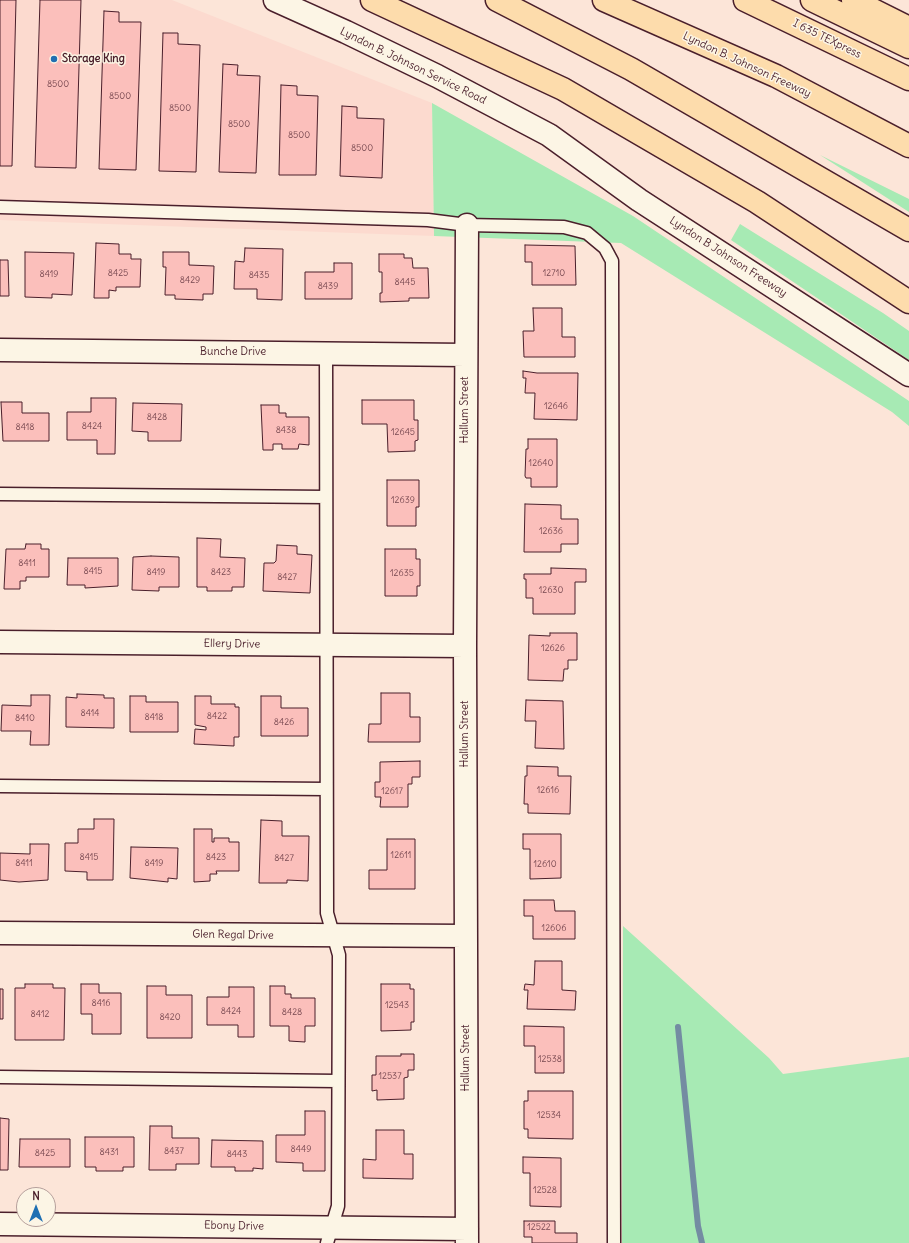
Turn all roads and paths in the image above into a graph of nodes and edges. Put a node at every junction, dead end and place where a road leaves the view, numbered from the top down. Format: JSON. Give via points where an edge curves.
{"nodes":[{"id":1,"x":275,"y":0,"type":"edge"},
{"id":2,"x":372,"y":0,"type":"edge"},
{"id":3,"x":497,"y":0,"type":"edge"},
{"id":4,"x":604,"y":0,"type":"edge"},
{"id":5,"x":745,"y":0,"type":"edge"},
{"id":6,"x":812,"y":0,"type":"edge"},
{"id":7,"x":853,"y":0,"type":"edge"},
{"id":8,"x":909,"y":28,"type":"edge"},
{"id":9,"x":909,"y":47,"type":"edge"},
{"id":10,"x":909,"y":79,"type":"edge"},
{"id":11,"x":549,"y":135,"type":"joint"},
{"id":12,"x":909,"y":146,"type":"edge"},
{"id":13,"x":0,"y":207,"type":"edge"},
{"id":14,"x":467,"y":225,"type":"junction"},
{"id":15,"x":909,"y":230,"type":"edge"},
{"id":16,"x":909,"y":302,"type":"edge"},
{"id":17,"x":0,"y":350,"type":"edge"},
{"id":18,"x":326,"y":352,"type":"junction"},
{"id":19,"x":465,"y":355,"type":"junction"},
{"id":20,"x":909,"y":375,"type":"edge"},
{"id":21,"x":0,"y":494,"type":"edge"},
{"id":22,"x":326,"y":497,"type":"junction"},
{"id":23,"x":0,"y":642,"type":"edge"},
{"id":24,"x":325,"y":645,"type":"junction"},
{"id":25,"x":465,"y":646,"type":"junction"},
{"id":26,"x":0,"y":786,"type":"edge"},
{"id":27,"x":326,"y":789,"type":"junction"},
{"id":28,"x":0,"y":933,"type":"edge"},
{"id":29,"x":335,"y":936,"type":"junction"},
{"id":30,"x":465,"y":936,"type":"junction"},
{"id":31,"x":0,"y":1077,"type":"edge"},
{"id":32,"x":337,"y":1081,"type":"junction"},
{"id":33,"x":0,"y":1224,"type":"edge"},
{"id":34,"x":329,"y":1235,"type":"edge"},
{"id":35,"x":467,"y":1236,"type":"edge"},
{"id":36,"x":614,"y":1243,"type":"edge"}],
"edges":[{"from":1,"to":11,"type":"street","name":"Lyndon B. Johnson Service Road","via":[[437,76]]},
{"from":2,"to":16,"type":"highway","via":[[563,89],[757,202]]},
{"from":3,"to":15,"type":"highway","via":[[631,69]]},
{"from":4,"to":12,"type":"highway","name":"Lyndon B. Johnson Freeway","via":[[776,76]]},
{"from":5,"to":10,"type":"highway","name":"I 635 TEXpress"},
{"from":6,"to":9,"type":"highway"},
{"from":7,"to":8,"type":"highway"},
{"from":11,"to":20,"type":"street","name":"Lyndon B Johnson Freeway","via":[[639,200]]},
{"from":13,"to":14,"type":"lane","via":[[428,220]]},
{"from":14,"to":19,"type":"street","name":"Hallum Street"},
{"from":14,"to":36,"type":"lane","via":[[564,227],[587,233],[605,248],[612,261]]},
{"from":17,"to":18,"type":"street","name":"Bunche Drive"},
{"from":18,"to":19,"type":"street","name":"Bunche Drive"},
{"from":18,"to":22,"type":"lane"},
{"from":19,"to":25,"type":"street","name":"Hallum Street"},
{"from":21,"to":22,"type":"lane"},
{"from":22,"to":24,"type":"lane"},
{"from":23,"to":24,"type":"street","name":"Ellery Drive"},
{"from":24,"to":25,"type":"street","name":"Ellery Drive"},
{"from":24,"to":27,"type":"lane"},
{"from":25,"to":30,"type":"street","name":"Hallum Street"},
{"from":26,"to":27,"type":"lane"},
{"from":27,"to":29,"type":"lane","via":[[327,913]]},
{"from":28,"to":29,"type":"street","name":"Glen Regal Drive"},
{"from":29,"to":30,"type":"street","name":"Glen Regal Drive"},
{"from":29,"to":32,"type":"lane","via":[[339,955]]},
{"from":30,"to":35,"type":"street","name":"Hallum Street"},
{"from":31,"to":32,"type":"lane"},
{"from":32,"to":34,"type":"lane","via":[[338,1206]]},
{"from":33,"to":34,"type":"street","name":"Ebony Drive"},
{"from":34,"to":35,"type":"street","name":"Ebony Drive"}]}
